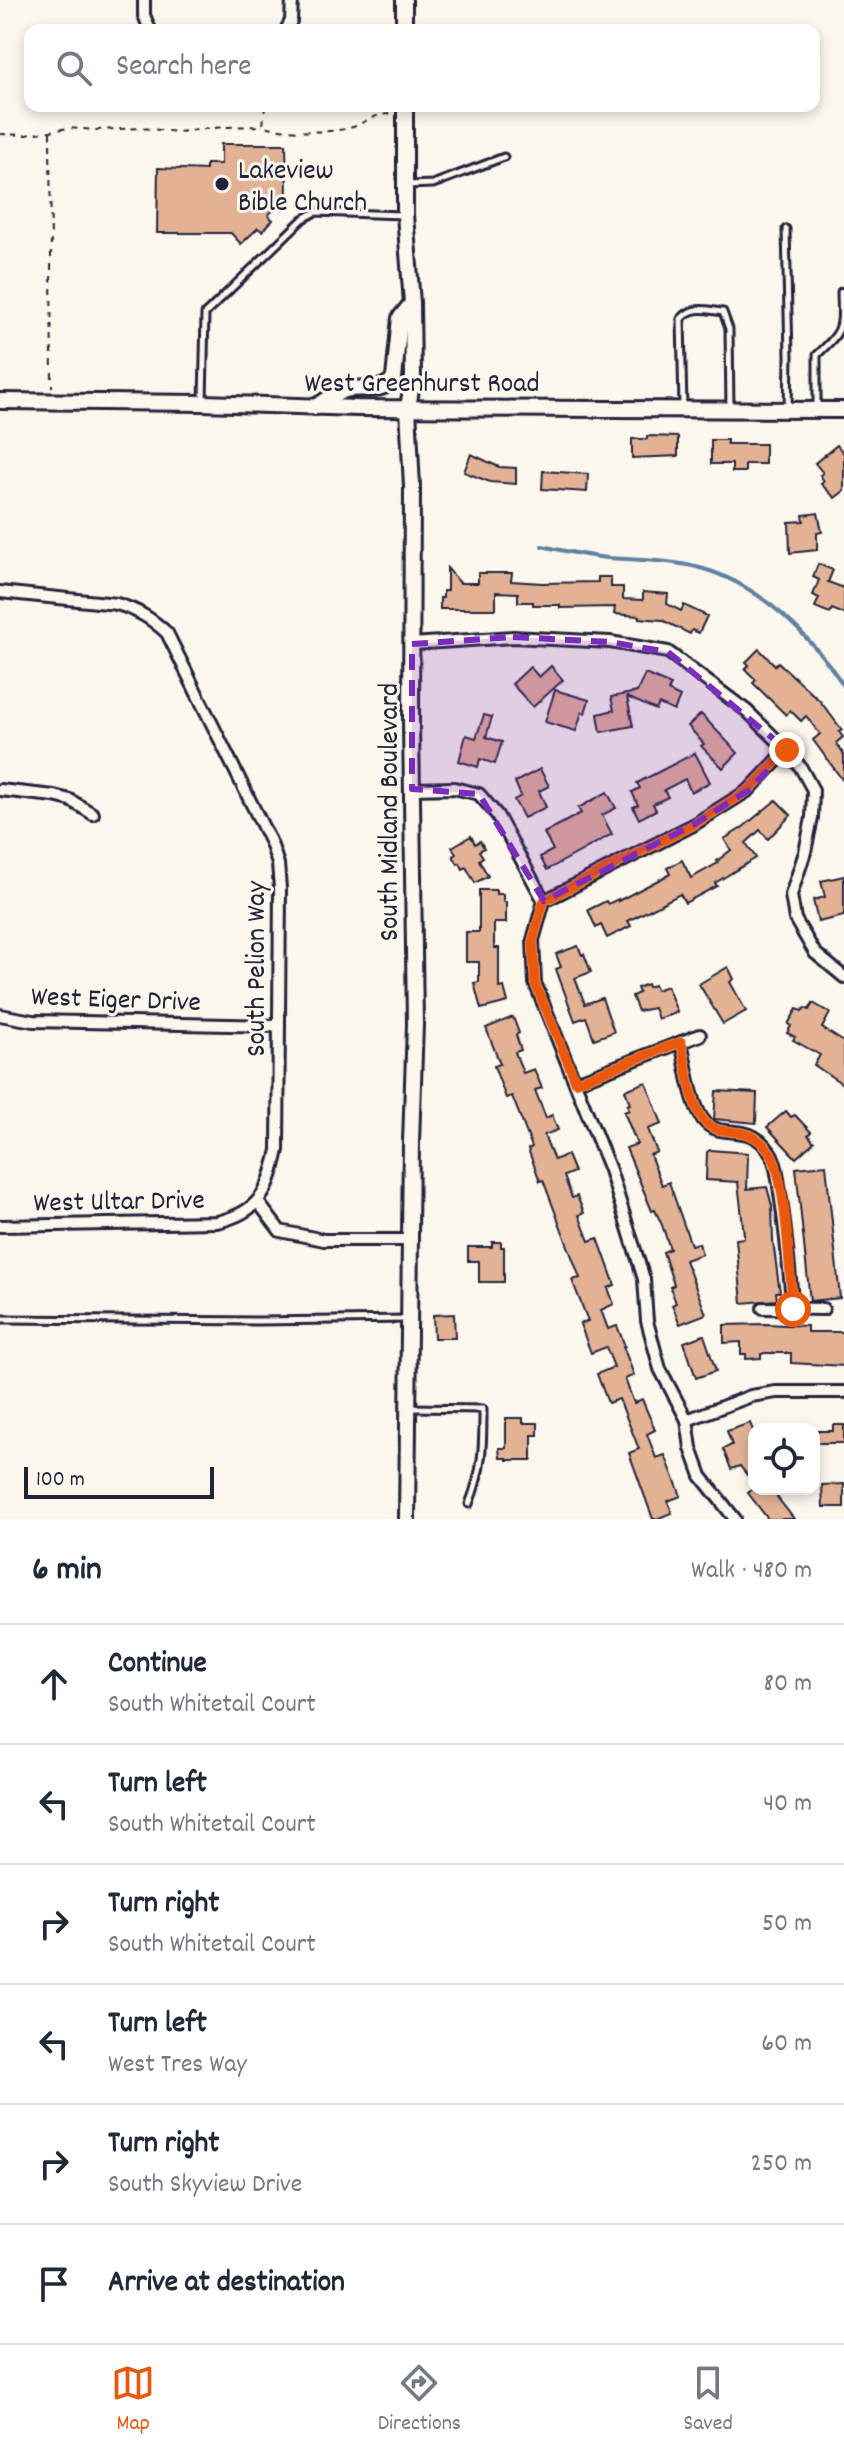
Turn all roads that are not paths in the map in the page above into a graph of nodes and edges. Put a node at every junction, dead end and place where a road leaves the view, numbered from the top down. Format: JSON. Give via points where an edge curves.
{"nodes":[{"id":1,"x":144,"y":0,"type":"edge"},
{"id":2,"x":292,"y":0,"type":"edge"},
{"id":3,"x":404,"y":0,"type":"edge"},
{"id":4,"x":148,"y":24,"type":"edge"},
{"id":5,"x":289,"y":24,"type":"edge"},
{"id":6,"x":404,"y":24,"type":"edge"},
{"id":7,"x":405,"y":112,"type":"edge"},
{"id":8,"x":504,"y":157,"type":"dead end"},
{"id":9,"x":405,"y":185,"type":"junction"},
{"id":10,"x":405,"y":215,"type":"junction"},
{"id":11,"x":786,"y":229,"type":"dead end"},
{"id":12,"x":844,"y":291,"type":"edge"},
{"id":13,"x":412,"y":303,"type":"junction"},
{"id":14,"x":0,"y":401,"type":"edge"},
{"id":15,"x":203,"y":403,"type":"junction"},
{"id":16,"x":315,"y":407,"type":"junction"},
{"id":17,"x":408,"y":408,"type":"junction"},
{"id":18,"x":683,"y":409,"type":"junction"},
{"id":19,"x":730,"y":409,"type":"junction"},
{"id":20,"x":788,"y":410,"type":"junction"},
{"id":21,"x":817,"y":410,"type":"junction"},
{"id":22,"x":844,"y":410,"type":"edge"},
{"id":23,"x":0,"y":592,"type":"edge"},
{"id":24,"x":412,"y":644,"type":"junction"},
{"id":25,"x":787,"y":750,"type":"junction"},
{"id":26,"x":412,"y":789,"type":"junction"},
{"id":27,"x":0,"y":790,"type":"edge"},
{"id":28,"x":93,"y":814,"type":"dead end"},
{"id":29,"x":544,"y":901,"type":"junction"},
{"id":30,"x":844,"y":977,"type":"edge"},
{"id":31,"x":0,"y":1015,"type":"edge"},
{"id":32,"x":279,"y":1026,"type":"junction"},
{"id":33,"x":700,"y":1035,"type":"dead end"},
{"id":34,"x":681,"y":1042,"type":"junction"},
{"id":35,"x":576,"y":1082,"type":"junction"},
{"id":36,"x":258,"y":1202,"type":"junction"},
{"id":37,"x":0,"y":1226,"type":"edge"},
{"id":38,"x":410,"y":1240,"type":"junction"},
{"id":39,"x":763,"y":1308,"type":"dead end"},
{"id":40,"x":793,"y":1309,"type":"junction"},
{"id":41,"x":823,"y":1309,"type":"dead end"},
{"id":42,"x":0,"y":1319,"type":"edge"},
{"id":43,"x":410,"y":1319,"type":"junction"},
{"id":44,"x":844,"y":1392,"type":"edge"},
{"id":45,"x":409,"y":1408,"type":"junction"},
{"id":46,"x":687,"y":1420,"type":"junction"},
{"id":47,"x":469,"y":1504,"type":"dead end"},
{"id":48,"x":407,"y":1519,"type":"edge"},
{"id":49,"x":735,"y":1519,"type":"edge"}],
"edges":[{"from":1,"to":4,"type":"street"},
{"from":2,"to":5,"type":"street"},
{"from":3,"to":6,"type":"main road"},
{"from":7,"to":9,"type":"main road","name":"South Midland Boulevard"},
{"from":8,"to":9,"type":"lane","via":[[433,184]]},
{"from":9,"to":10,"type":"main road","name":"South Midland Boulevard"},
{"from":10,"to":13,"type":"main road","name":"South Midland Boulevard"},
{"from":10,"to":15,"type":"lane","via":[[316,212],[303,219],[205,314]]},
{"from":11,"to":20,"type":"lane"},
{"from":12,"to":21,"type":"lane","via":[[842,328],[817,355]]},
{"from":13,"to":16,"type":"main road","via":[[400,318],[389,385],[345,390]]},
{"from":13,"to":17,"type":"main road","name":"South Midland Boulevard"},
{"from":14,"to":15,"type":"main road","name":"West Greenhurst Road"},
{"from":15,"to":16,"type":"main road","name":"West Greenhurst Road"},
{"from":16,"to":17,"type":"main road","name":"West Greenhurst Road"},
{"from":17,"to":18,"type":"main road","name":"West Greenhurst Road"},
{"from":17,"to":24,"type":"main road","name":"South Midland Boulevard"},
{"from":18,"to":19,"type":"main road","name":"West Greenhurst Road"},
{"from":18,"to":19,"type":"lane","via":[[681,319],[698,308],[723,312],[729,329]]},
{"from":19,"to":20,"type":"main road","name":"West Greenhurst Road"},
{"from":20,"to":21,"type":"main road","name":"West Greenhurst Road"},
{"from":21,"to":22,"type":"main road","name":"West Greenhurst Road"},
{"from":23,"to":32,"type":"street","name":"South Pelion Way","via":[[117,604],[152,619],[167,633],[274,854],[280,888]]},
{"from":24,"to":25,"type":"street","via":[[513,637],[610,642],[668,652],[747,711]]},
{"from":24,"to":26,"type":"main road","name":"South Midland Boulevard"},
{"from":25,"to":29,"type":"street","via":[[749,790],[693,825]]},
{"from":25,"to":30,"type":"street","via":[[813,790],[805,852],[791,895],[795,919],[815,953]]},
{"from":26,"to":29,"type":"street","via":[[454,788],[479,794],[497,815]]},
{"from":26,"to":38,"type":"main road","name":"South Midland Boulevard","via":[[415,1024]]},
{"from":27,"to":28,"type":"street","via":[[70,800]]},
{"from":29,"to":35,"type":"street","via":[[533,940],[535,983]]},
{"from":31,"to":32,"type":"street","name":"West Eiger Drive","via":[[33,1021]]},
{"from":32,"to":36,"type":"street","name":"South Pelion Way","via":[[278,1150],[271,1180]]},
{"from":33,"to":34,"type":"street"},
{"from":34,"to":35,"type":"street"},
{"from":34,"to":40,"type":"street","via":[[697,1111],[707,1124],[746,1132],[772,1155]]},
{"from":35,"to":46,"type":"street","via":[[644,1279],[647,1321],[660,1369]]},
{"from":36,"to":37,"type":"street","name":"West Ultar Drive","via":[[217,1222]]},
{"from":36,"to":38,"type":"street","via":[[280,1231],[324,1240]]},
{"from":38,"to":43,"type":"main road","name":"South Midland Boulevard"},
{"from":39,"to":40,"type":"street"},
{"from":40,"to":41,"type":"street"},
{"from":42,"to":43,"type":"lane"},
{"from":43,"to":45,"type":"main road","name":"South Midland Boulevard"},
{"from":44,"to":46,"type":"street","via":[[751,1396]]},
{"from":45,"to":47,"type":"lane","via":[[483,1409],[481,1469]]},
{"from":45,"to":48,"type":"main road","name":"South Midland Boulevard"},
{"from":46,"to":49,"type":"street","via":[[701,1476]]}]}
